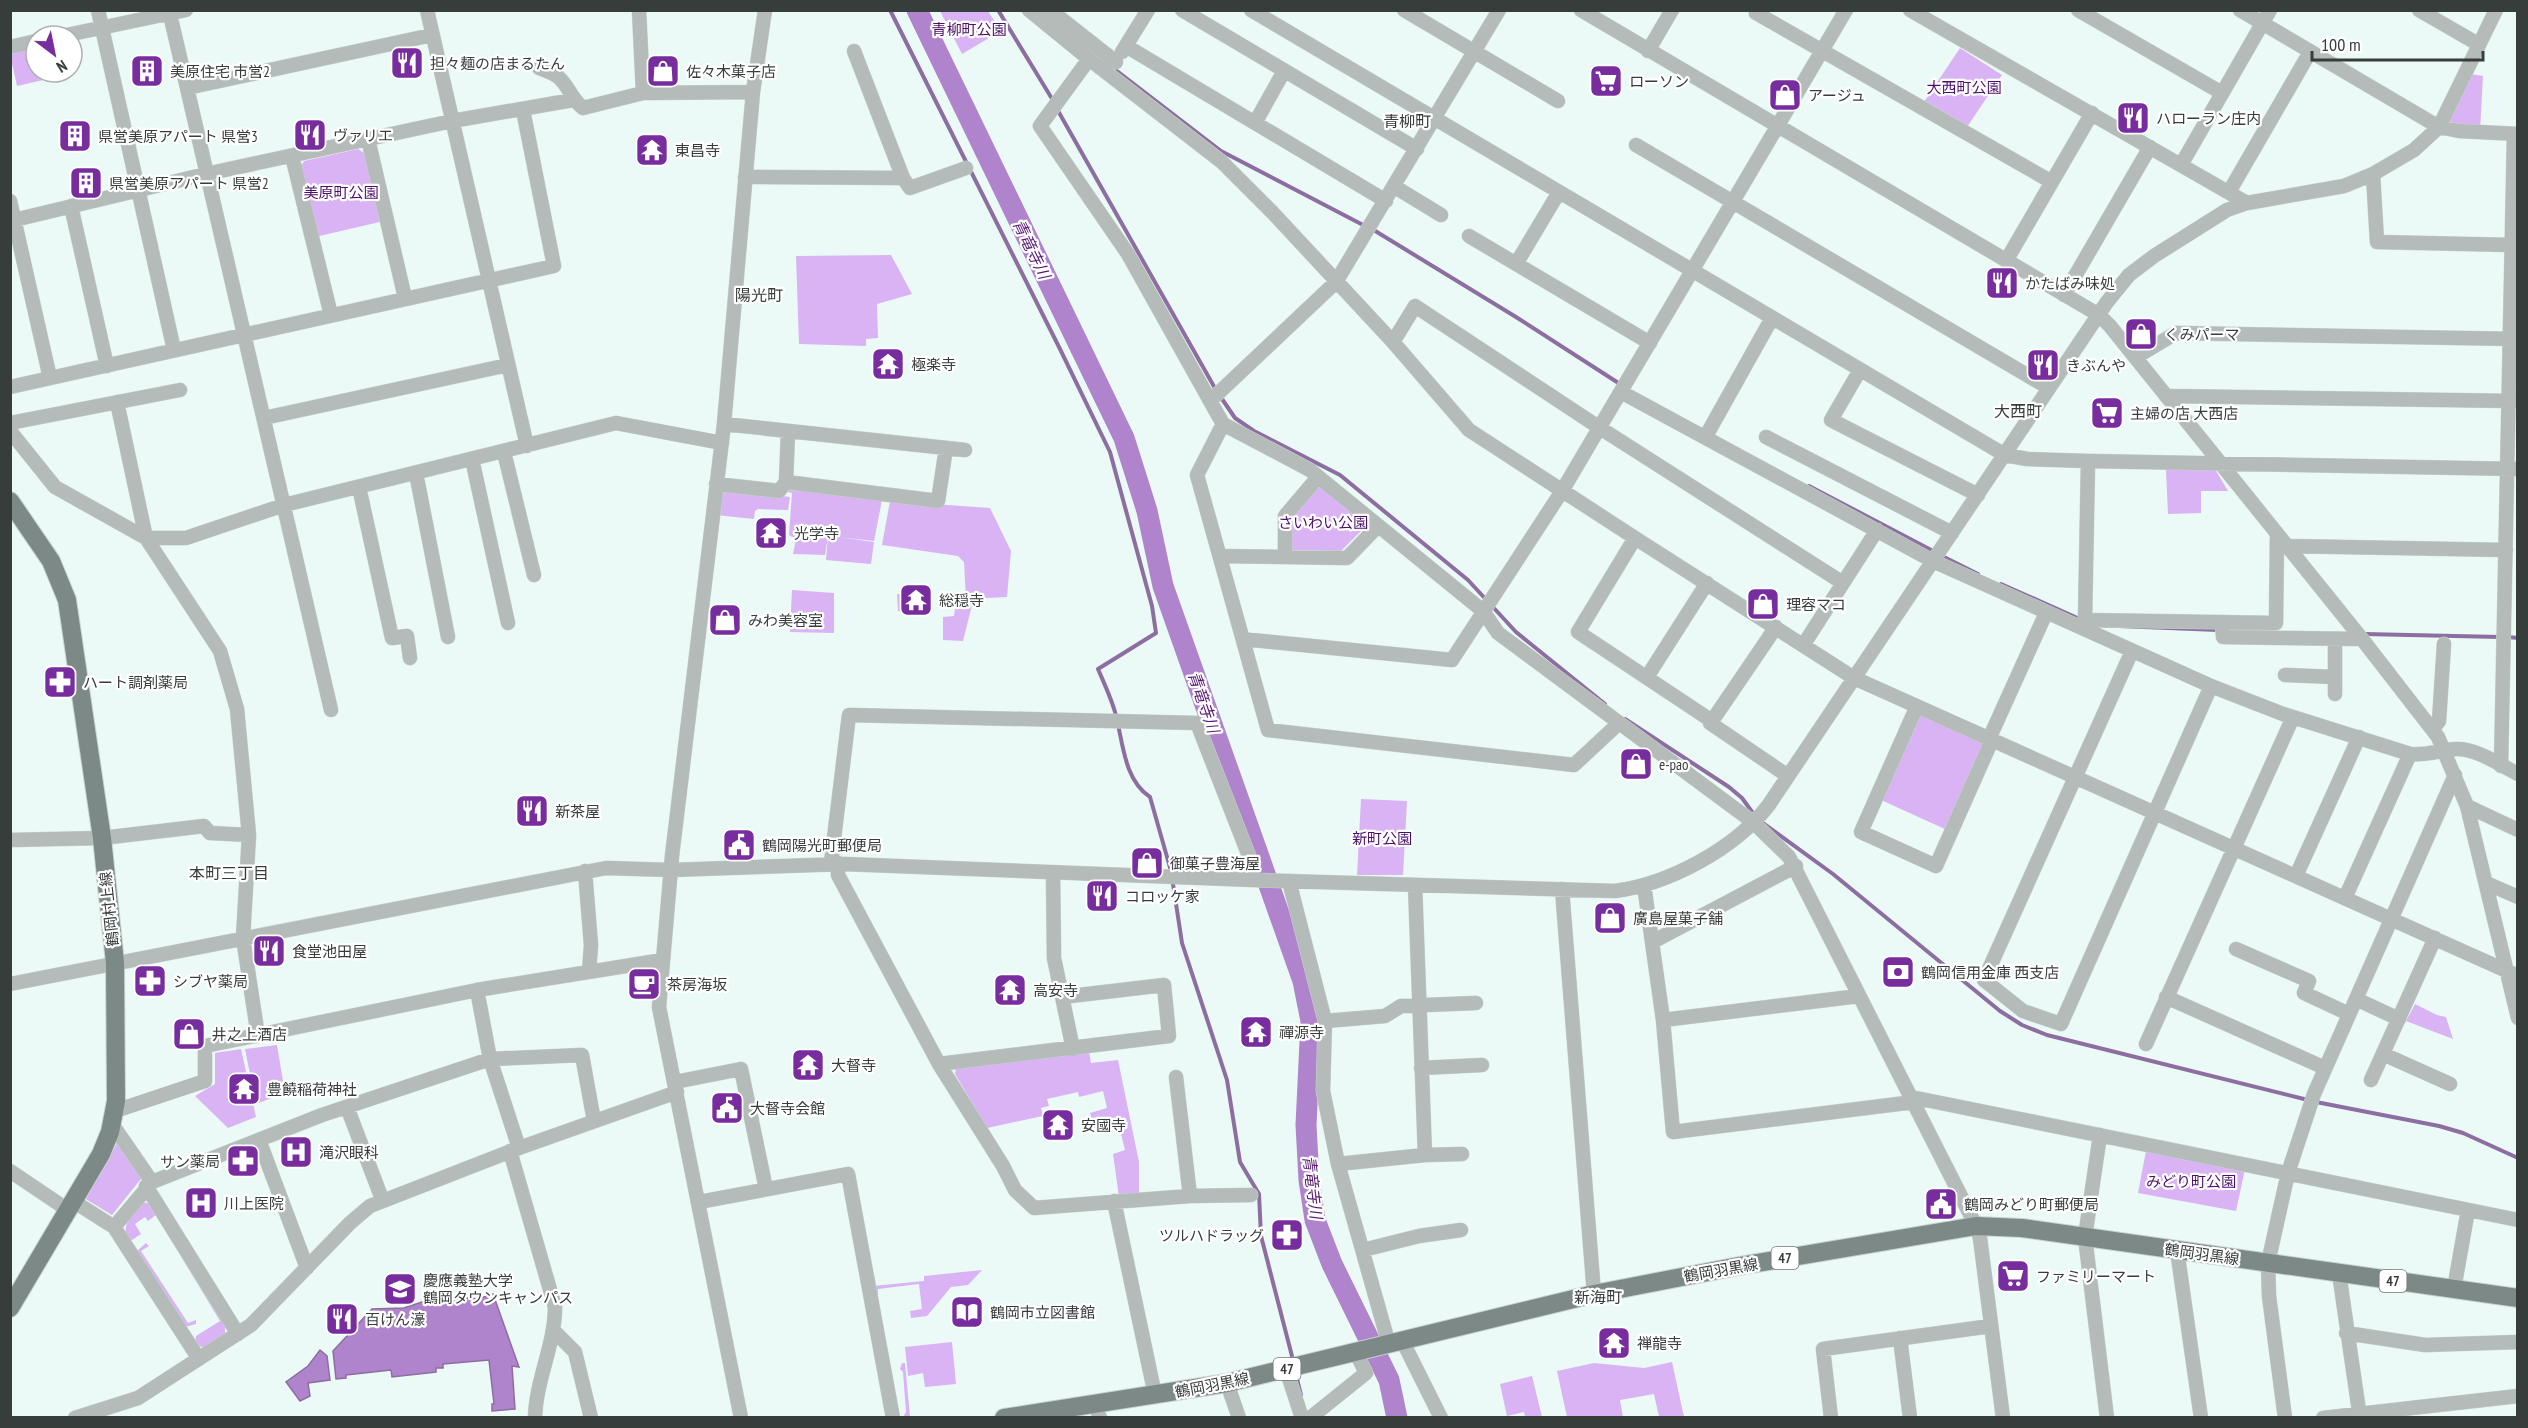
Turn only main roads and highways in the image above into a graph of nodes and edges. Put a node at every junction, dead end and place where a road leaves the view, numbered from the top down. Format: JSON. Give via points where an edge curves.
{"nodes":[{"id":1,"x":10,"y":501,"type":"edge"},
{"id":2,"x":2517,"y":1298,"type":"edge"},
{"id":3,"x":10,"y":1308,"type":"edge"},
{"id":4,"x":1098,"y":1411,"type":"edge"},
{"id":5,"x":1004,"y":1418,"type":"edge"}],
"edges":[{"from":1,"to":3,"type":"main road","name":"鶴岡村上線","via":[[51,561],[67,600],[102,838],[115,963],[113,1118],[101,1154]]},
{"from":2,"to":4,"type":"main road","name":"鶴岡羽黒線","number":"47","via":[[2022,1228],[1976,1226],[1594,1294],[1286,1370],[1155,1395]]},
{"from":4,"to":5,"type":"main road","name":"鶴岡羽黒線","number":"47"}]}
